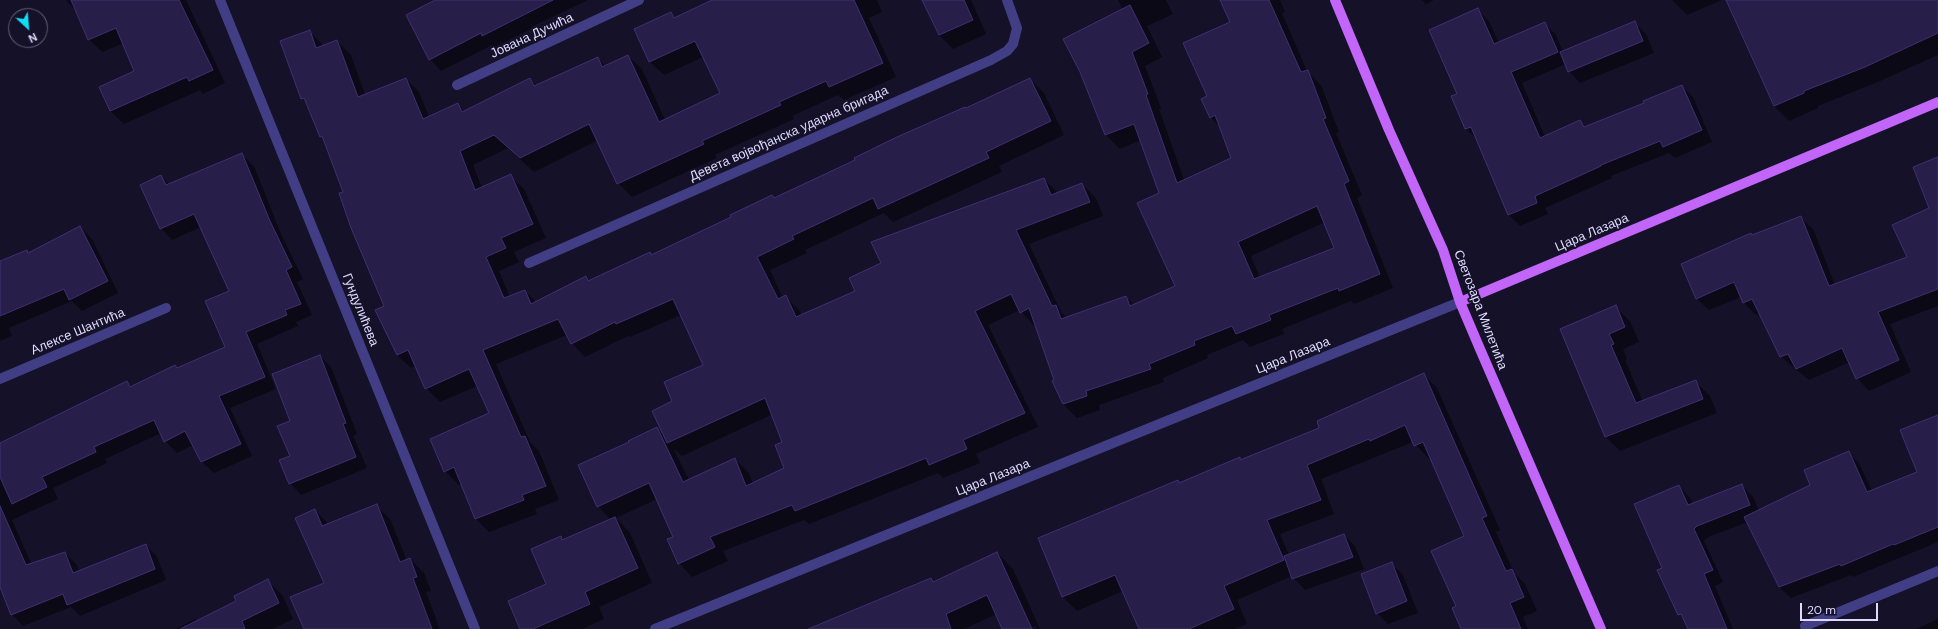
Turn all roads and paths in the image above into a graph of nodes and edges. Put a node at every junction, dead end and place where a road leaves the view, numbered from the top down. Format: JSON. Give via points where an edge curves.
{"nodes":[{"id":1,"x":220,"y":0,"type":"edge"},
{"id":2,"x":639,"y":0,"type":"edge"},
{"id":3,"x":1007,"y":0,"type":"edge"},
{"id":4,"x":1335,"y":0,"type":"edge"},
{"id":5,"x":457,"y":85,"type":"dead end"},
{"id":6,"x":1938,"y":102,"type":"edge"},
{"id":7,"x":529,"y":263,"type":"dead end"},
{"id":8,"x":1460,"y":302,"type":"junction"},
{"id":9,"x":166,"y":308,"type":"dead end"},
{"id":10,"x":0,"y":379,"type":"edge"},
{"id":11,"x":1938,"y":571,"type":"edge"},
{"id":12,"x":1805,"y":626,"type":"dead end"},
{"id":13,"x":475,"y":629,"type":"edge"},
{"id":14,"x":655,"y":629,"type":"edge"},
{"id":15,"x":1600,"y":629,"type":"edge"}],
"edges":[{"from":1,"to":13,"type":"street","name":"Гундулићева"},
{"from":2,"to":5,"type":"street","name":"Јована Дучића"},
{"from":3,"to":7,"type":"street","name":"Девета војвођанска ударна бригада","via":[[1017,28],[1013,44],[1007,51],[991,60]]},
{"from":4,"to":8,"type":"main road","name":"Светозара Милетића","via":[[1443,250]]},
{"from":6,"to":8,"type":"main road","name":"Цара Лазара"},
{"from":8,"to":14,"type":"street","name":"Цара Лазара"},
{"from":8,"to":15,"type":"main road","name":"Светозара Милетића"},
{"from":9,"to":10,"type":"street","name":"Алексе Шантића"},
{"from":11,"to":12,"type":"street"}]}
